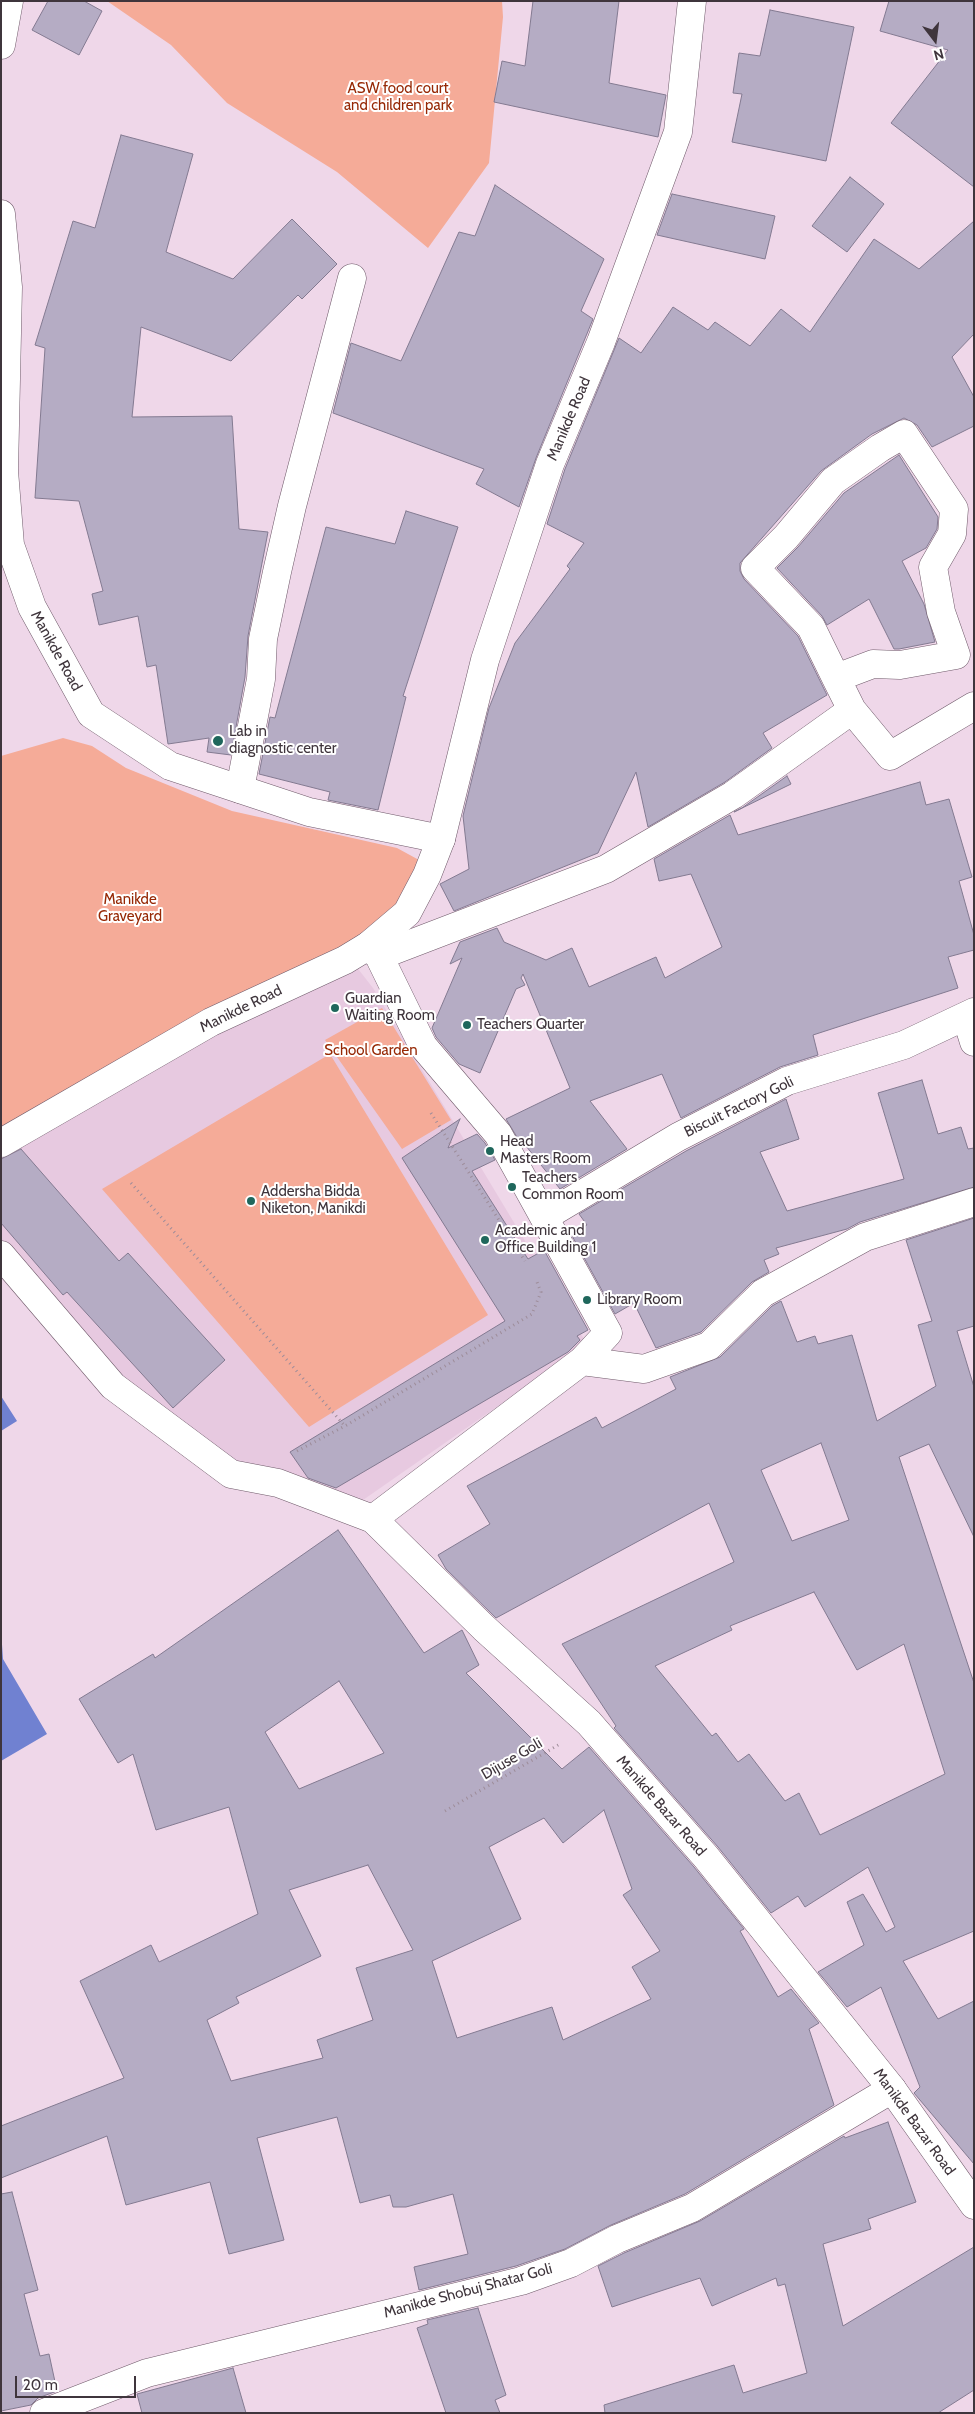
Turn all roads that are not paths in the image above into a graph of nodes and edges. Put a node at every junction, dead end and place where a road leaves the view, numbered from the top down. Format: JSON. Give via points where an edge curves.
{"nodes":[{"id":1,"x":9,"y":1,"type":"edge"},
{"id":2,"x":692,"y":1,"type":"edge"},
{"id":3,"x":1,"y":46,"type":"edge"},
{"id":4,"x":1,"y":214,"type":"edge"},
{"id":5,"x":352,"y":278,"type":"dead end"},
{"id":6,"x":836,"y":678,"type":"junction"},
{"id":7,"x":974,"y":706,"type":"edge"},
{"id":8,"x":852,"y":710,"type":"junction"},
{"id":9,"x":240,"y":790,"type":"junction"},
{"id":10,"x":441,"y":839,"type":"junction"},
{"id":11,"x":373,"y":951,"type":"junction"},
{"id":12,"x":970,"y":1014,"type":"edge"},
{"id":13,"x":974,"y":1042,"type":"edge"},
{"id":14,"x":1,"y":1143,"type":"edge"},
{"id":15,"x":974,"y":1202,"type":"edge"},
{"id":16,"x":544,"y":1217,"type":"junction"},
{"id":17,"x":1,"y":1256,"type":"edge"},
{"id":18,"x":582,"y":1360,"type":"junction"},
{"id":19,"x":373,"y":1519,"type":"junction"},
{"id":20,"x":892,"y":2089,"type":"junction"},
{"id":21,"x":974,"y":2205,"type":"edge"},
{"id":22,"x":44,"y":2413,"type":"edge"}],
"edges":[{"from":1,"to":3,"type":"street"},
{"from":2,"to":10,"type":"street","name":"Manikde Road","via":[[678,132],[601,342],[550,464],[485,660]]},
{"from":4,"to":9,"type":"street","name":"Manikde Road","via":[[8,287],[4,471],[10,545],[32,608],[91,714],[170,766]]},
{"from":5,"to":9,"type":"street","via":[[277,572],[263,639],[261,679]]},
{"from":6,"to":6,"type":"street","via":[[811,627],[755,568],[833,481],[904,434],[954,510],[952,534],[933,567],[941,612],[956,655],[900,665],[872,664]]},
{"from":6,"to":8,"type":"street"},
{"from":7,"to":8,"type":"street","via":[[890,756]]},
{"from":8,"to":11,"type":"street","via":[[767,773],[606,869]]},
{"from":9,"to":10,"type":"street","name":"Manikde Road","via":[[309,812]]},
{"from":10,"to":11,"type":"street","name":"Manikde Road","via":[[407,913]]},
{"from":11,"to":14,"type":"street","name":"Manikde Road","via":[[345,960],[211,1022]]},
{"from":11,"to":16,"type":"street","via":[[423,1046],[498,1134]]},
{"from":12,"to":13,"type":"street"},
{"from":12,"to":16,"type":"street","name":"Biscuit Factory Goli","via":[[904,1045],[787,1082],[678,1137]]},
{"from":15,"to":18,"type":"street","via":[[865,1237],[763,1293],[709,1346],[644,1369]]},
{"from":16,"to":18,"type":"street","via":[[608,1332]]},
{"from":17,"to":19,"type":"street","name":"Manikde Bazar Road","via":[[113,1386],[231,1474],[278,1483]]},
{"from":18,"to":19,"type":"street"},
{"from":19,"to":20,"type":"street","name":"Manikde Bazar Road","via":[[484,1628],[589,1723],[706,1858]]},
{"from":20,"to":21,"type":"street","name":"Manikde Bazar Road"},
{"from":20,"to":22,"type":"street","name":"Manikde Shobuj Shatar Goli","via":[[692,2208],[571,2263],[521,2280],[147,2373]]}]}
